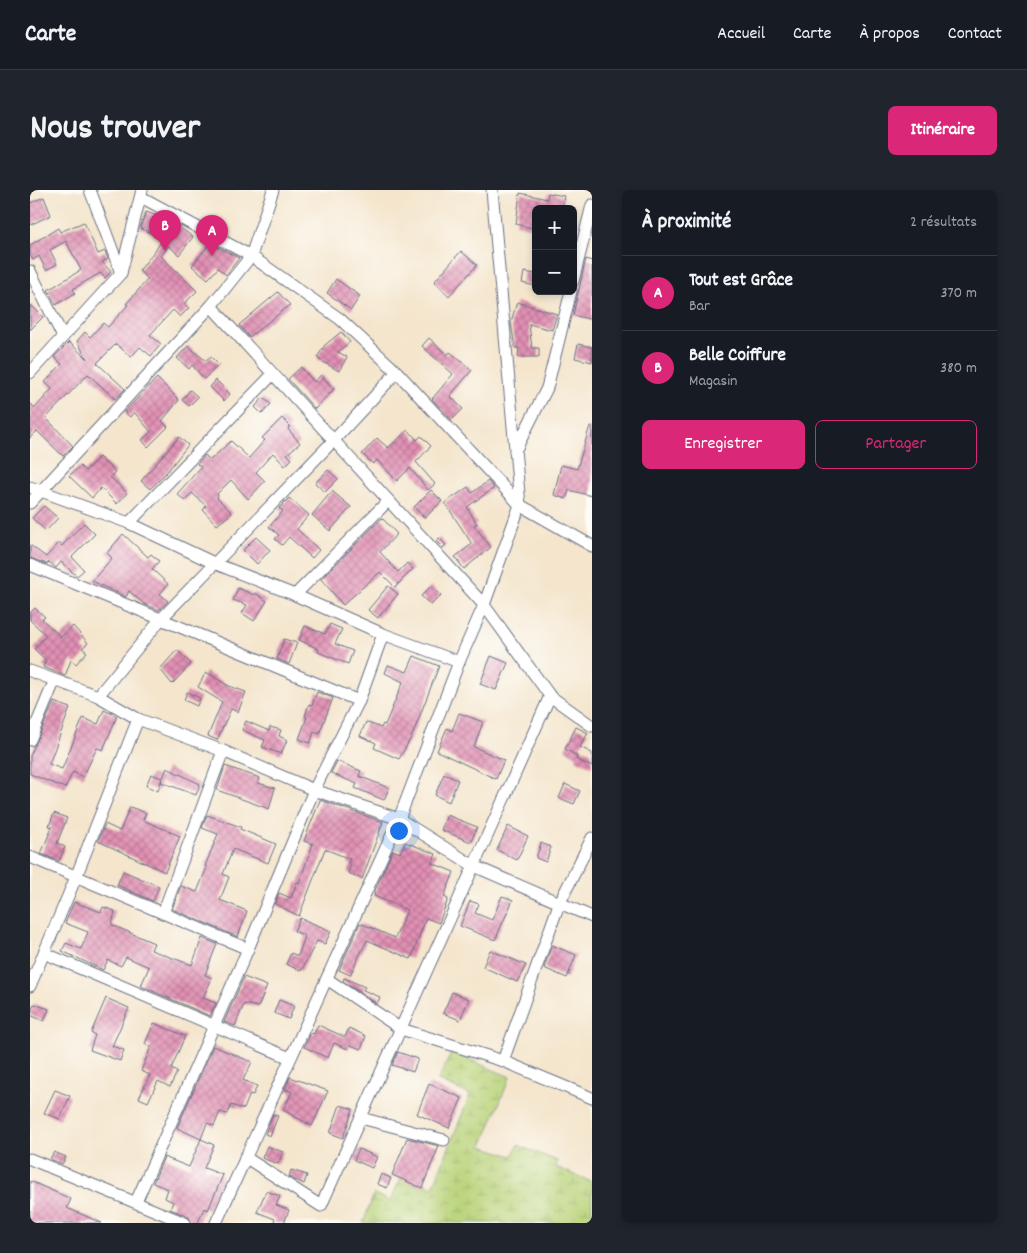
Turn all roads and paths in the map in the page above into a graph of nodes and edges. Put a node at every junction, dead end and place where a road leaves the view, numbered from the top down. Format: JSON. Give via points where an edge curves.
{"nodes":[{"id":1,"x":90,"y":190,"type":"edge"},
{"id":2,"x":273,"y":190,"type":"edge"},
{"id":3,"x":492,"y":190,"type":"edge"},
{"id":4,"x":141,"y":193,"type":"edge"},
{"id":5,"x":592,"y":205,"type":"edge"},
{"id":6,"x":252,"y":256,"type":"junction"},
{"id":7,"x":577,"y":265,"type":"edge"},
{"id":8,"x":30,"y":271,"type":"edge"},
{"id":9,"x":121,"y":273,"type":"junction"},
{"id":10,"x":570,"y":295,"type":"edge"},
{"id":11,"x":212,"y":306,"type":"junction"},
{"id":12,"x":63,"y":337,"type":"junction"},
{"id":13,"x":397,"y":372,"type":"junction"},
{"id":14,"x":30,"y":373,"type":"edge"},
{"id":15,"x":273,"y":374,"type":"junction"},
{"id":16,"x":334,"y":440,"type":"junction"},
{"id":17,"x":514,"y":453,"type":"junction"},
{"id":18,"x":35,"y":490,"type":"edge"},
{"id":19,"x":388,"y":501,"type":"junction"},
{"id":20,"x":30,"y":503,"type":"edge"},
{"id":21,"x":520,"y":505,"type":"junction"},
{"id":22,"x":129,"y":523,"type":"junction"},
{"id":23,"x":592,"y":546,"type":"edge"},
{"id":24,"x":216,"y":564,"type":"junction"},
{"id":25,"x":30,"y":565,"type":"edge"},
{"id":26,"x":295,"y":595,"type":"junction"},
{"id":27,"x":484,"y":605,"type":"junction"},
{"id":28,"x":161,"y":619,"type":"junction"},
{"id":29,"x":383,"y":634,"type":"junction"},
{"id":30,"x":460,"y":662,"type":"junction"},
{"id":31,"x":30,"y":671,"type":"edge"},
{"id":32,"x":54,"y":682,"type":"junction"},
{"id":33,"x":98,"y":696,"type":"junction"},
{"id":34,"x":550,"y":696,"type":"junction"},
{"id":35,"x":359,"y":701,"type":"junction"},
{"id":36,"x":138,"y":720,"type":"junction"},
{"id":37,"x":592,"y":726,"type":"edge"},
{"id":38,"x":30,"y":740,"type":"edge"},
{"id":39,"x":224,"y":751,"type":"junction"},
{"id":40,"x":314,"y":790,"type":"junction"},
{"id":41,"x":398,"y":819,"type":"junction"},
{"id":42,"x":592,"y":838,"type":"edge"},
{"id":43,"x":30,"y":857,"type":"edge"},
{"id":44,"x":474,"y":866,"type":"junction"},
{"id":45,"x":76,"y":877,"type":"junction"},
{"id":46,"x":559,"y":904,"type":"junction"},
{"id":47,"x":163,"y":913,"type":"junction"},
{"id":48,"x":592,"y":917,"type":"edge"},
{"id":49,"x":248,"y":949,"type":"junction"},
{"id":50,"x":44,"y":953,"type":"junction"},
{"id":51,"x":327,"y":979,"type":"junction"},
{"id":52,"x":30,"y":986,"type":"edge"},
{"id":53,"x":214,"y":1026,"type":"junction"},
{"id":54,"x":401,"y":1029,"type":"junction"},
{"id":55,"x":290,"y":1058,"type":"junction"},
{"id":56,"x":503,"y":1061,"type":"junction"},
{"id":57,"x":592,"y":1096,"type":"edge"},
{"id":58,"x":361,"y":1118,"type":"junction"},
{"id":59,"x":444,"y":1140,"type":"dead end"},
{"id":60,"x":245,"y":1157,"type":"junction"},
{"id":61,"x":30,"y":1158,"type":"edge"},
{"id":62,"x":136,"y":1202,"type":"junction"},
{"id":63,"x":184,"y":1223,"type":"edge"},
{"id":64,"x":216,"y":1223,"type":"edge"}],
"edges":[{"from":1,"to":9,"type":"street"},
{"from":2,"to":6,"type":"street"},
{"from":3,"to":17,"type":"street"},
{"from":4,"to":6,"type":"street"},
{"from":4,"to":9,"type":"street"},
{"from":5,"to":7,"type":"street"},
{"from":6,"to":11,"type":"street"},
{"from":6,"to":13,"type":"street","via":[[340,319]]},
{"from":8,"to":12,"type":"street"},
{"from":9,"to":12,"type":"street"},
{"from":10,"to":17,"type":"street","via":[[547,388]]},
{"from":11,"to":15,"type":"street"},
{"from":11,"to":18,"type":"street"},
{"from":12,"to":14,"type":"street"},
{"from":13,"to":16,"type":"street"},
{"from":13,"to":21,"type":"street"},
{"from":15,"to":16,"type":"street"},
{"from":15,"to":22,"type":"street"},
{"from":16,"to":19,"type":"street"},
{"from":16,"to":24,"type":"street"},
{"from":17,"to":21,"type":"street"},
{"from":18,"to":20,"type":"street"},
{"from":18,"to":22,"type":"street"},
{"from":19,"to":26,"type":"street"},
{"from":19,"to":27,"type":"street"},
{"from":21,"to":23,"type":"street"},
{"from":21,"to":27,"type":"street"},
{"from":22,"to":24,"type":"street"},
{"from":24,"to":26,"type":"street"},
{"from":24,"to":28,"type":"street"},
{"from":25,"to":28,"type":"street"},
{"from":26,"to":29,"type":"street"},
{"from":27,"to":30,"type":"street"},
{"from":27,"to":34,"type":"street"},
{"from":28,"to":33,"type":"street"},
{"from":28,"to":35,"type":"street"},
{"from":29,"to":30,"type":"street"},
{"from":29,"to":35,"type":"street"},
{"from":30,"to":41,"type":"street"},
{"from":31,"to":32,"type":"street"},
{"from":32,"to":33,"type":"street"},
{"from":32,"to":38,"type":"street"},
{"from":33,"to":36,"type":"street"},
{"from":34,"to":37,"type":"street"},
{"from":34,"to":44,"type":"street"},
{"from":35,"to":40,"type":"street"},
{"from":36,"to":39,"type":"street"},
{"from":36,"to":45,"type":"street"},
{"from":39,"to":40,"type":"street"},
{"from":39,"to":47,"type":"street"},
{"from":40,"to":41,"type":"street"},
{"from":40,"to":49,"type":"street"},
{"from":41,"to":44,"type":"street"},
{"from":41,"to":51,"type":"street"},
{"from":42,"to":46,"type":"street"},
{"from":43,"to":45,"type":"street"},
{"from":44,"to":46,"type":"street"},
{"from":44,"to":54,"type":"street"},
{"from":45,"to":47,"type":"street"},
{"from":45,"to":50,"type":"street"},
{"from":46,"to":48,"type":"street"},
{"from":46,"to":56,"type":"street"},
{"from":47,"to":49,"type":"street"},
{"from":49,"to":53,"type":"street"},
{"from":50,"to":52,"type":"street"},
{"from":50,"to":53,"type":"street"},
{"from":51,"to":54,"type":"street"},
{"from":51,"to":55,"type":"street"},
{"from":53,"to":55,"type":"street"},
{"from":53,"to":62,"type":"street"},
{"from":54,"to":56,"type":"street"},
{"from":54,"to":58,"type":"street"},
{"from":55,"to":60,"type":"street"},
{"from":56,"to":57,"type":"street"},
{"from":58,"to":59,"type":"street"},
{"from":58,"to":60,"type":"street","via":[[322,1206]]},
{"from":60,"to":64,"type":"street"},
{"from":61,"to":62,"type":"street"},
{"from":62,"to":63,"type":"street"}]}
